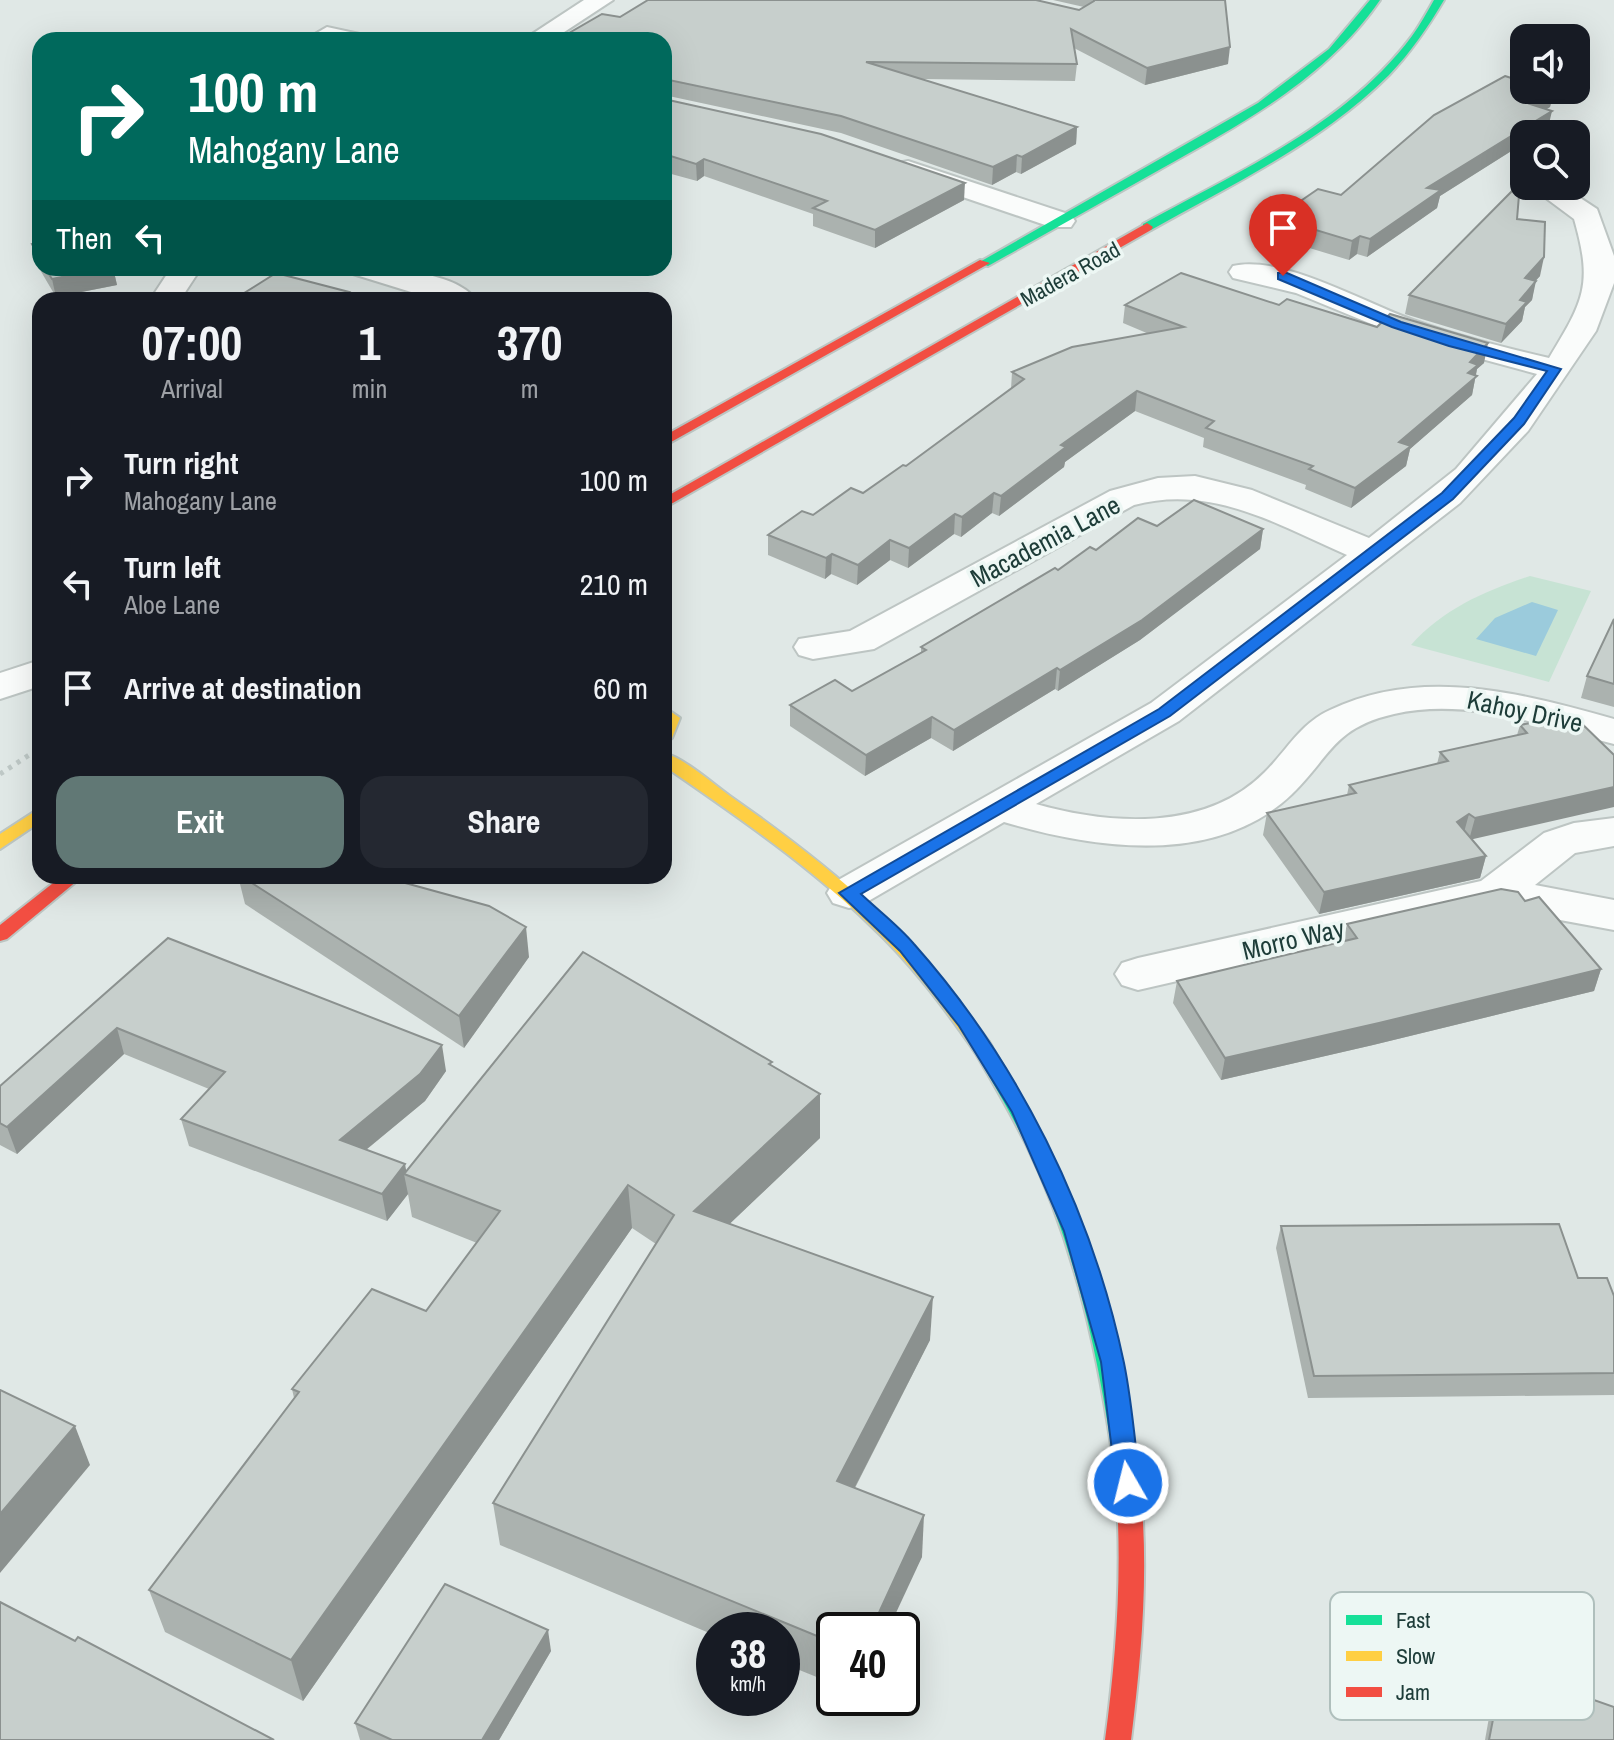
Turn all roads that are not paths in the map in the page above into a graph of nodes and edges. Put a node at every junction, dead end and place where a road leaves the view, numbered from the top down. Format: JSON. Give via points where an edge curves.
{"nodes":[{"id":1,"x":601,"y":0,"type":"edge"},
{"id":2,"x":1375,"y":0,"type":"edge"},
{"id":3,"x":1439,"y":0,"type":"edge"},
{"id":4,"x":548,"y":32,"type":"edge"},
{"id":5,"x":889,"y":163,"type":"edge"},
{"id":6,"x":1564,"y":200,"type":"edge"},
{"id":7,"x":1061,"y":221,"type":"junction"},
{"id":8,"x":1244,"y":272,"type":"dead end"},
{"id":9,"x":393,"y":276,"type":"edge"},
{"id":10,"x":445,"y":292,"type":"edge"},
{"id":11,"x":1555,"y":369,"type":"junction"},
{"id":12,"x":672,"y":438,"type":"edge"},
{"id":13,"x":672,"y":499,"type":"edge"},
{"id":14,"x":1374,"y":554,"type":"junction"},
{"id":15,"x":813,"y":647,"type":"dead end"},
{"id":16,"x":32,"y":675,"type":"edge"},
{"id":17,"x":0,"y":687,"type":"edge"},
{"id":18,"x":1614,"y":732,"type":"edge"},
{"id":19,"x":672,"y":764,"type":"edge"},
{"id":20,"x":1002,"y":808,"type":"junction"},
{"id":21,"x":32,"y":820,"type":"edge"},
{"id":22,"x":1614,"y":832,"type":"edge"},
{"id":23,"x":0,"y":843,"type":"edge"},
{"id":24,"x":64,"y":884,"type":"edge"},
{"id":25,"x":849,"y":893,"type":"junction"},
{"id":26,"x":1495,"y":893,"type":"junction"},
{"id":27,"x":1614,"y":915,"type":"edge"},
{"id":28,"x":0,"y":935,"type":"edge"},
{"id":29,"x":1138,"y":974,"type":"dead end"},
{"id":30,"x":1118,"y":1740,"type":"edge"}],
"edges":[{"from":1,"to":4,"type":"street"},
{"from":2,"to":7,"type":"main road","name":"Madera Road","via":[[1332,53],[1294,85],[1189,151]]},
{"from":3,"to":13,"type":"main road","name":"Madera Road","via":[[1391,67],[1340,110],[1253,167]]},
{"from":5,"to":7,"type":"street"},
{"from":6,"to":11,"type":"street","via":[[1587,215],[1602,271],[1594,308]]},
{"from":7,"to":12,"type":"main road","name":"Madera Road"},
{"from":8,"to":11,"type":"street","via":[[1283,276],[1453,344]]},
{"from":9,"to":10,"type":"street"},
{"from":11,"to":14,"type":"street","via":[[1487,459]]},
{"from":14,"to":15,"type":"street","name":"Macademia Lane","via":[[1227,493],[1159,488],[1122,498],[860,641]]},
{"from":14,"to":20,"type":"street","via":[[1165,712]]},
{"from":16,"to":17,"type":"street"},
{"from":18,"to":20,"type":"street","name":"Kahoy Drive","via":[[1497,701],[1427,697],[1392,702],[1332,724],[1310,740],[1279,783],[1259,799],[1184,827],[1113,833]]},
{"from":19,"to":25,"type":"main road"},
{"from":20,"to":25,"type":"street"},
{"from":21,"to":23,"type":"main road"},
{"from":22,"to":26,"type":"street","name":"Morro Way","via":[[1590,832],[1557,843]]},
{"from":24,"to":28,"type":"main road"},
{"from":25,"to":30,"type":"main road","via":[[906,946],[966,1021],[1021,1110],[1075,1231],[1112,1362],[1132,1513],[1129,1666]]},
{"from":26,"to":27,"type":"street","name":"Morro Way"},
{"from":26,"to":29,"type":"street","name":"Morro Way"}]}
